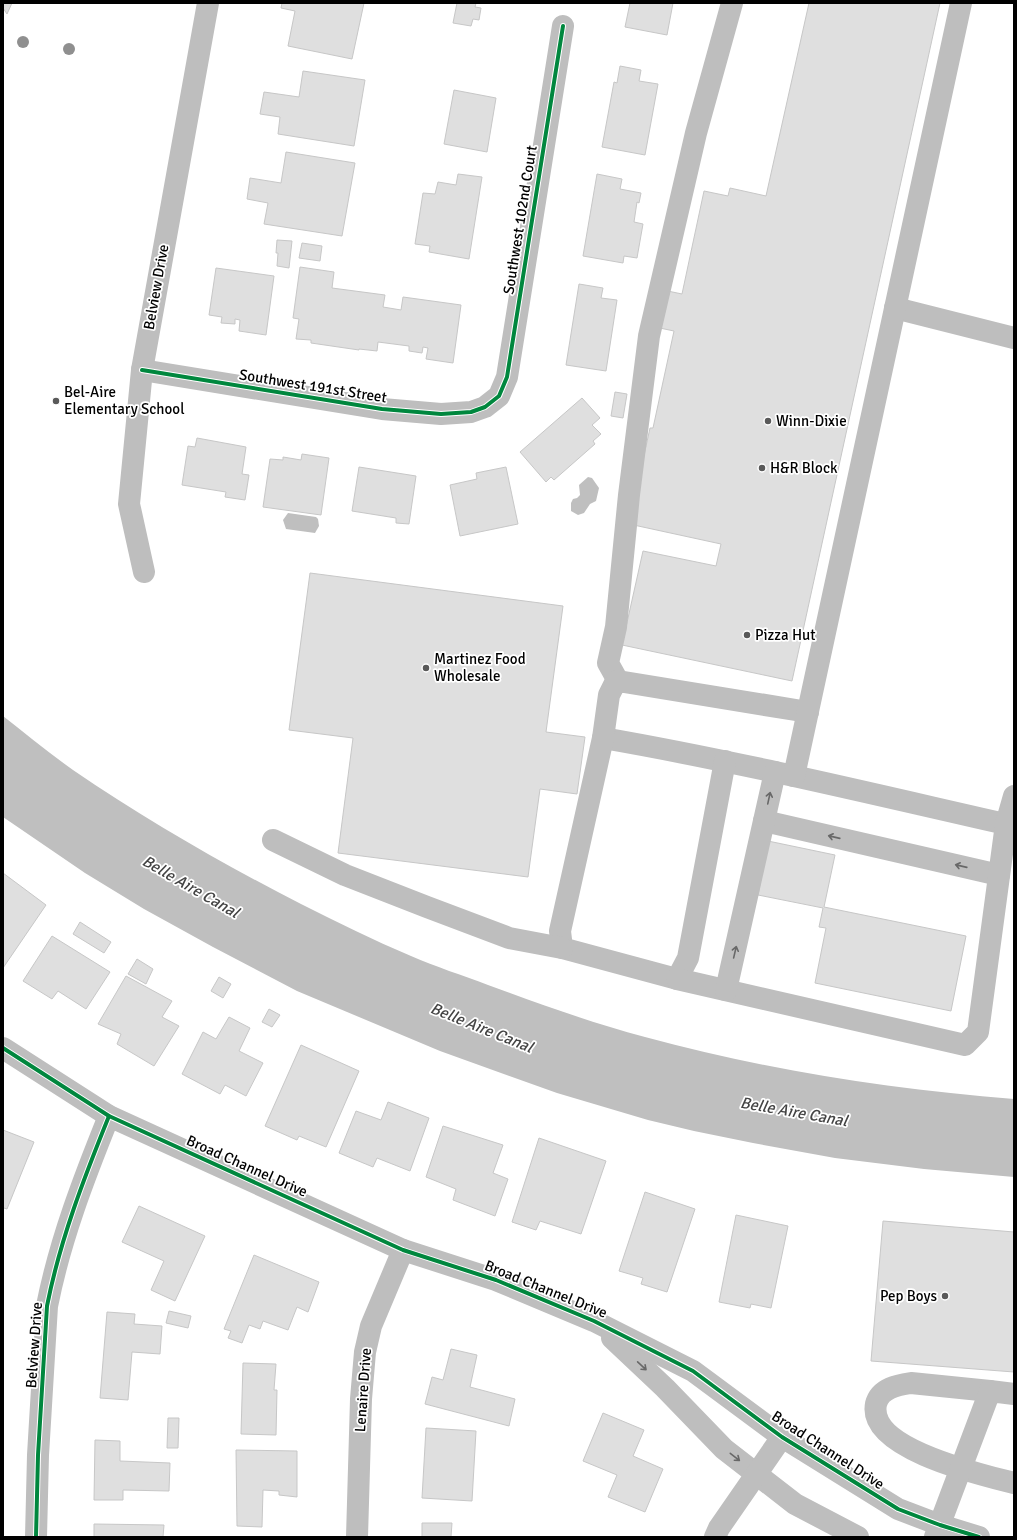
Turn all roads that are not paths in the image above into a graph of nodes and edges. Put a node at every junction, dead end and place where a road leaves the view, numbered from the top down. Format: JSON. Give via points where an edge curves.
{"nodes":[{"id":1,"x":208,"y":3,"type":"edge"},
{"id":2,"x":732,"y":3,"type":"edge"},
{"id":3,"x":961,"y":3,"type":"edge"},
{"id":4,"x":563,"y":26,"type":"dead end"},
{"id":5,"x":895,"y":308,"type":"junction"},
{"id":6,"x":1014,"y":338,"type":"edge"},
{"id":7,"x":142,"y":370,"type":"junction"},
{"id":8,"x":481,"y":409,"type":"joint"},
{"id":9,"x":144,"y":572,"type":"dead end"},
{"id":10,"x":618,"y":681,"type":"junction"},
{"id":11,"x":808,"y":712,"type":"junction"},
{"id":12,"x":602,"y":738,"type":"junction"},
{"id":13,"x":724,"y":761,"type":"junction"},
{"id":14,"x":785,"y":774,"type":"junction"},
{"id":15,"x":1014,"y":796,"type":"edge"},
{"id":16,"x":764,"y":821,"type":"junction"},
{"id":17,"x":1010,"y":825,"type":"edge"},
{"id":18,"x":273,"y":840,"type":"dead end"},
{"id":19,"x":999,"y":875,"type":"junction"},
{"id":20,"x":562,"y":948,"type":"junction"},
{"id":21,"x":677,"y":979,"type":"junction"},
{"id":22,"x":726,"y":990,"type":"junction"},
{"id":23,"x":3,"y":1048,"type":"edge"},
{"id":24,"x":109,"y":1116,"type":"junction"},
{"id":25,"x":403,"y":1250,"type":"junction"},
{"id":26,"x":594,"y":1321,"type":"junction"},
{"id":27,"x":990,"y":1391,"type":"junction"},
{"id":28,"x":1014,"y":1394,"type":"edge"},
{"id":29,"x":782,"y":1437,"type":"junction"},
{"id":30,"x":961,"y":1469,"type":"junction"},
{"id":31,"x":756,"y":1474,"type":"junction"},
{"id":32,"x":1014,"y":1483,"type":"edge"},
{"id":33,"x":937,"y":1531,"type":"edge"},
{"id":34,"x":720,"y":1535,"type":"edge"},
{"id":35,"x":36,"y":1537,"type":"edge"},
{"id":36,"x":357,"y":1537,"type":"edge"},
{"id":37,"x":858,"y":1537,"type":"edge"},
{"id":38,"x":979,"y":1537,"type":"edge"}],
"edges":[{"from":1,"to":7,"type":"street","name":"Belview Drive"},
{"from":2,"to":10,"type":"street","via":[[696,133],[649,336],[616,627],[608,663]]},
{"from":3,"to":5,"type":"street"},
{"from":4,"to":8,"type":"street","name":"Southwest 102nd Court","via":[[507,377],[498,396]]},
{"from":5,"to":6,"type":"street"},
{"from":5,"to":11,"type":"street"},
{"from":7,"to":8,"type":"street","name":"Southwest 191st Street","via":[[382,409],[441,414]]},
{"from":7,"to":9,"type":"street","name":"Belview Drive","via":[[129,504]]},
{"from":10,"to":11,"type":"street"},
{"from":10,"to":12,"type":"street","via":[[609,695]]},
{"from":11,"to":14,"type":"street"},
{"from":12,"to":13,"type":"street"},
{"from":12,"to":20,"type":"street","via":[[560,931]]},
{"from":13,"to":14,"type":"street"},
{"from":13,"to":21,"type":"street","via":[[688,958]]},
{"from":16,"to":14,"type":"street","one_way":true},
{"from":14,"to":17,"type":"street"},
{"from":15,"to":17,"type":"street"},
{"from":19,"to":16,"type":"street","one_way":true},
{"from":22,"to":16,"type":"street","one_way":true},
{"from":17,"to":19,"type":"street"},
{"from":18,"to":20,"type":"street","via":[[345,875],[434,910],[509,938]]},
{"from":19,"to":22,"type":"street","via":[[978,1032],[965,1045]]},
{"from":20,"to":21,"type":"street"},
{"from":21,"to":22,"type":"street"},
{"from":23,"to":24,"type":"street","name":"Broad Channel Drive"},
{"from":24,"to":25,"type":"street","name":"Broad Channel Drive"},
{"from":24,"to":35,"type":"street","name":"Belview Drive","via":[[71,1214],[47,1306]]},
{"from":25,"to":26,"type":"street","name":"Broad Channel Drive","via":[[496,1280]]},
{"from":25,"to":36,"type":"street","name":"Lenaire Drive","via":[[371,1326],[365,1352]]},
{"from":26,"to":29,"type":"street","name":"Broad Channel Drive","via":[[694,1371]]},
{"from":26,"to":31,"type":"street","name":"Broad Channel Drive","one_way":true,"via":[[665,1388],[724,1449]]},
{"from":27,"to":28,"type":"street"},
{"from":27,"to":30,"type":"street"},
{"from":27,"to":30,"type":"street","via":[[911,1383],[889,1388],[876,1402],[877,1418],[887,1432],[927,1457]]},
{"from":29,"to":31,"type":"street"},
{"from":29,"to":33,"type":"street","name":"Broad Channel Drive"},
{"from":30,"to":32,"type":"street"},
{"from":30,"to":33,"type":"street"},
{"from":31,"to":34,"type":"street"},
{"from":31,"to":37,"type":"street","name":"Broad Channel Drive","via":[[795,1504]]},
{"from":33,"to":38,"type":"street","name":"Broad Channel Drive"}]}
